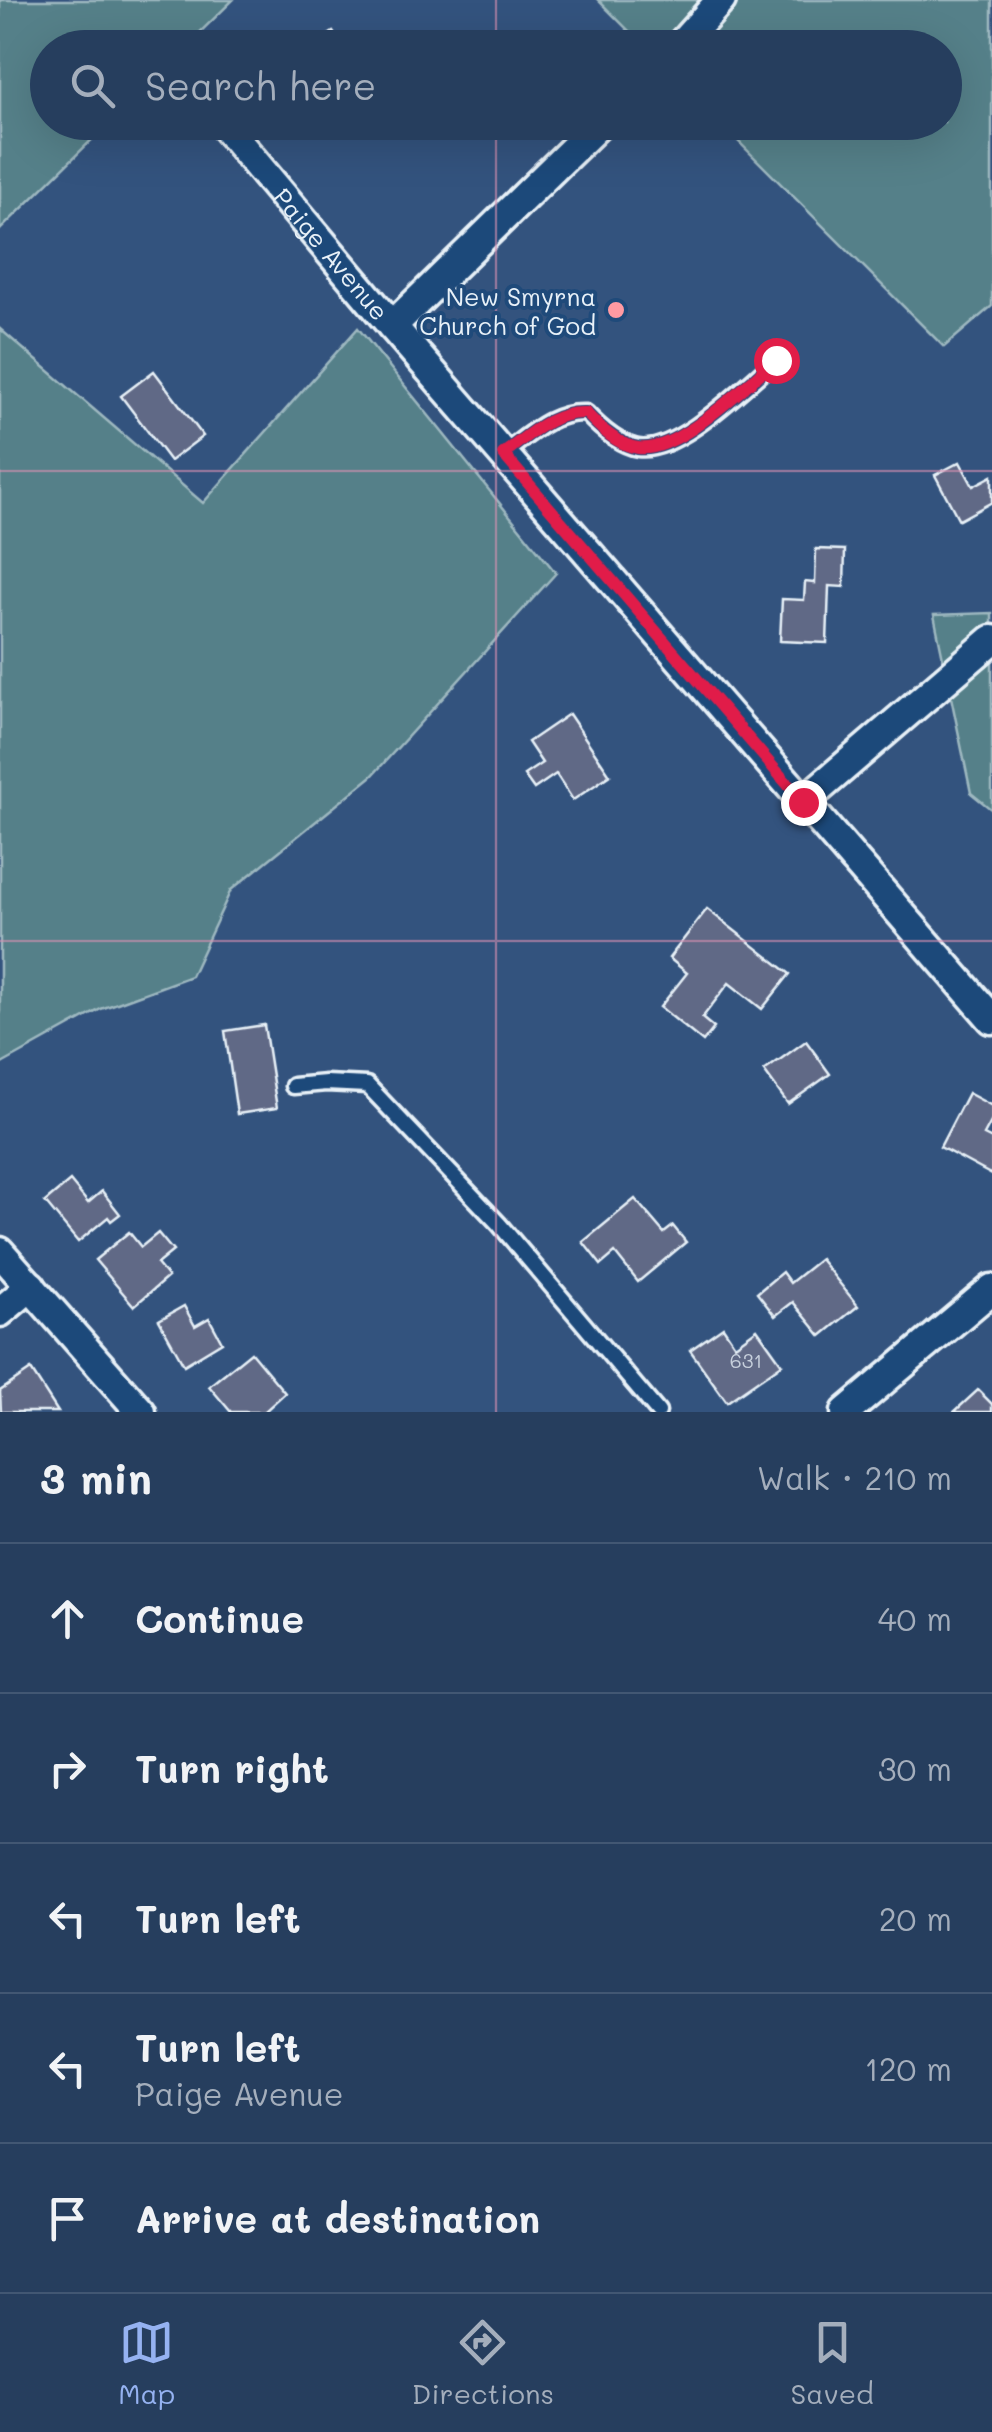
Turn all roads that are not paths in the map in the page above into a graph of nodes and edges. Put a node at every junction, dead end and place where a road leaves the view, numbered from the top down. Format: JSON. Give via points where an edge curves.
{"nodes":[{"id":1,"x":721,"y":0,"type":"edge"},
{"id":2,"x":694,"y":30,"type":"edge"},
{"id":3,"x":236,"y":140,"type":"edge"},
{"id":4,"x":583,"y":140,"type":"edge"},
{"id":5,"x":392,"y":326,"type":"junction"},
{"id":6,"x":776,"y":360,"type":"dead end"},
{"id":7,"x":503,"y":454,"type":"junction"},
{"id":8,"x":992,"y":640,"type":"edge"},
{"id":9,"x":803,"y":802,"type":"junction"},
{"id":10,"x":992,"y":1019,"type":"edge"},
{"id":11,"x":293,"y":1086,"type":"dead end"},
{"id":12,"x":0,"y":1252,"type":"edge"},
{"id":13,"x":31,"y":1286,"type":"junction"},
{"id":14,"x":992,"y":1289,"type":"edge"},
{"id":15,"x":0,"y":1312,"type":"edge"},
{"id":16,"x":140,"y":1412,"type":"edge"},
{"id":17,"x":658,"y":1412,"type":"edge"},
{"id":18,"x":846,"y":1412,"type":"edge"}],
"edges":[{"from":1,"to":2,"type":"street"},
{"from":3,"to":5,"type":"street","name":"Paige Avenue"},
{"from":4,"to":5,"type":"street"},
{"from":5,"to":7,"type":"street","name":"Paige Avenue"},
{"from":6,"to":7,"type":"lane","via":[[682,436],[656,447],[620,441],[586,413],[574,412],[554,416]]},
{"from":7,"to":9,"type":"street","name":"Paige Avenue"},
{"from":8,"to":9,"type":"street"},
{"from":9,"to":10,"type":"street","name":"Paige Avenue"},
{"from":11,"to":17,"type":"lane","via":[[367,1085],[499,1224]]},
{"from":12,"to":13,"type":"street"},
{"from":13,"to":15,"type":"street"},
{"from":13,"to":16,"type":"street"},
{"from":14,"to":18,"type":"street"}]}
